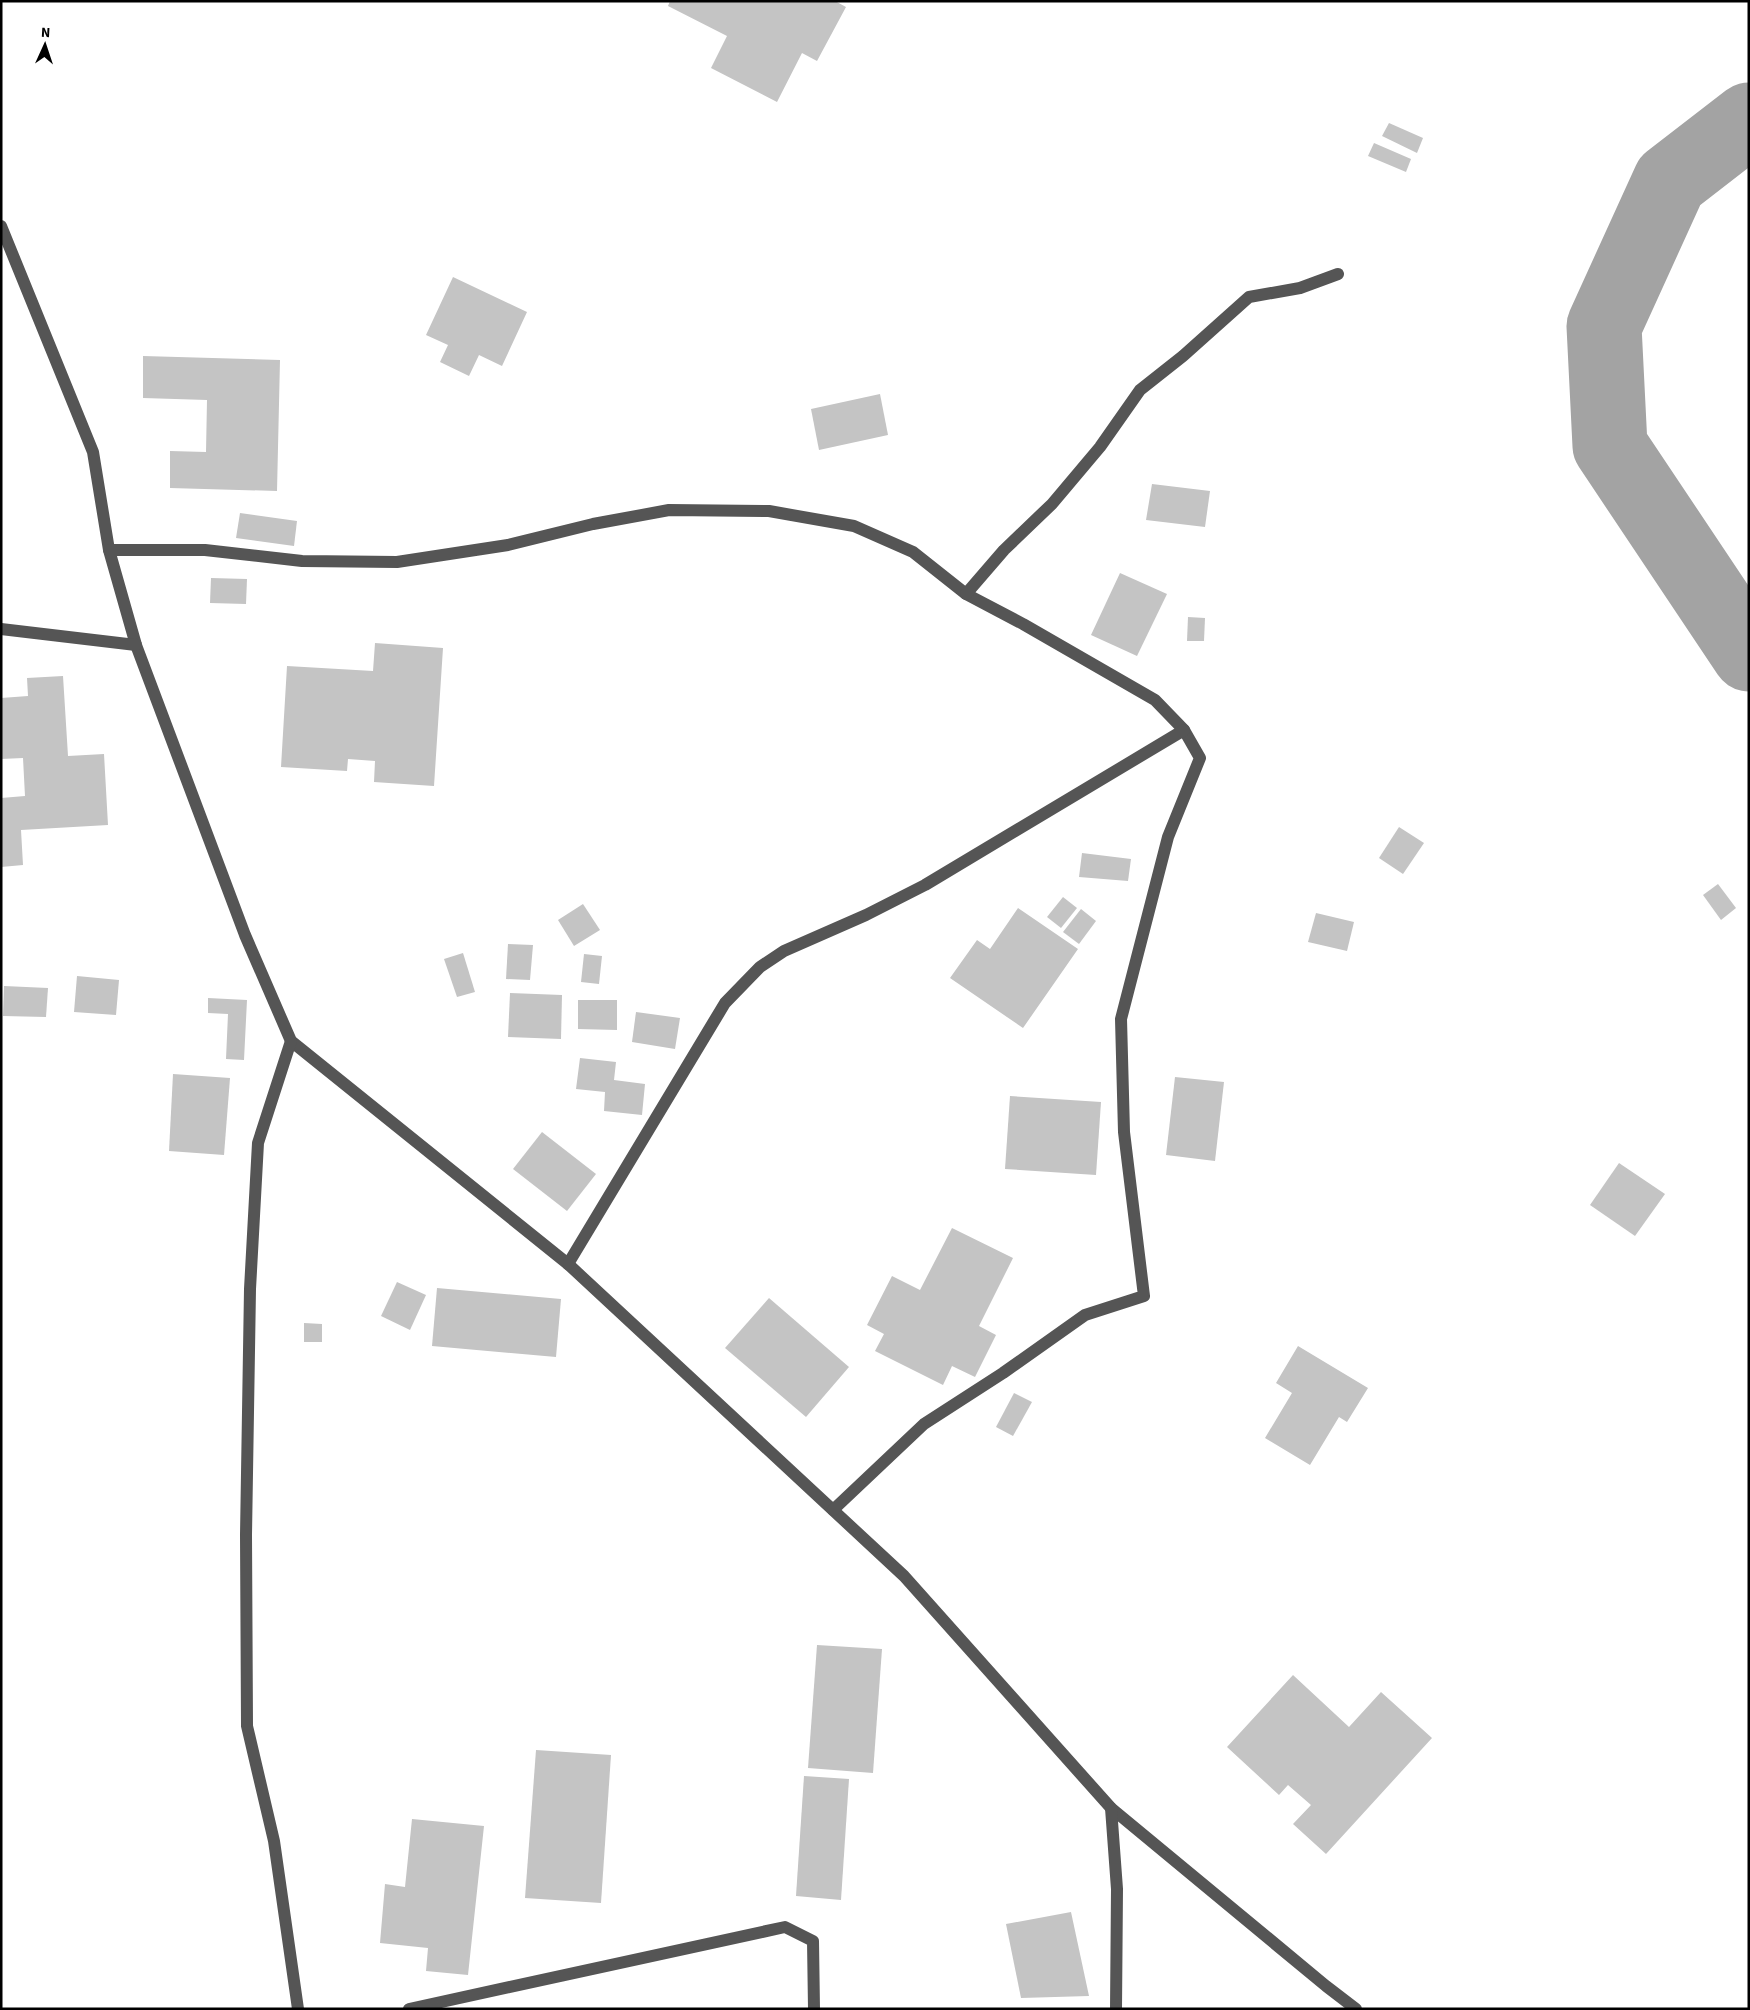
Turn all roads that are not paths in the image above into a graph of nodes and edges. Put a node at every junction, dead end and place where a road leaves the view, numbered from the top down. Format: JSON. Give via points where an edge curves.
{"nodes":[{"id":1,"x":1,"y":226,"type":"edge"},
{"id":2,"x":1338,"y":274,"type":"dead end"},
{"id":3,"x":109,"y":550,"type":"junction"},
{"id":4,"x":966,"y":594,"type":"junction"},
{"id":5,"x":1,"y":629,"type":"edge"},
{"id":6,"x":136,"y":645,"type":"junction"},
{"id":7,"x":1184,"y":730,"type":"junction"},
{"id":8,"x":291,"y":1041,"type":"junction"},
{"id":9,"x":568,"y":1264,"type":"junction"},
{"id":10,"x":833,"y":1510,"type":"junction"},
{"id":11,"x":1111,"y":1808,"type":"junction"},
{"id":12,"x":298,"y":2009,"type":"edge"},
{"id":13,"x":409,"y":2009,"type":"edge"},
{"id":14,"x":814,"y":2009,"type":"edge"},
{"id":15,"x":1116,"y":2009,"type":"edge"},
{"id":16,"x":1356,"y":2009,"type":"edge"}],
"edges":[{"from":1,"to":3,"type":"street","via":[[93,452]]},
{"from":2,"to":4,"type":"street","via":[[1300,288],[1249,297],[1140,390],[1100,447],[1058,497],[1004,550]]},
{"from":3,"to":4,"type":"street","via":[[205,550],[302,561],[397,562],[508,545],[592,524],[669,510],[769,511],[854,526],[913,552]]},
{"from":3,"to":6,"type":"street"},
{"from":4,"to":7,"type":"street","via":[[1154,700]]},
{"from":5,"to":6,"type":"street"},
{"from":6,"to":8,"type":"street","via":[[245,935]]},
{"from":7,"to":9,"type":"street","via":[[925,885],[784,951],[760,967],[725,1003]]},
{"from":7,"to":10,"type":"street","via":[[1200,758],[1168,837],[1121,1019],[1124,1132],[1144,1296],[1084,1315],[924,1424]]},
{"from":8,"to":9,"type":"street"},
{"from":8,"to":12,"type":"street","via":[[258,1143],[250,1289],[247,1726],[274,1841]]},
{"from":9,"to":10,"type":"street"},
{"from":10,"to":11,"type":"street","via":[[904,1576]]},
{"from":11,"to":15,"type":"street","via":[[1116,1889]]},
{"from":11,"to":16,"type":"street"},
{"from":13,"to":14,"type":"street","via":[[785,1927],[813,1941]]}]}
